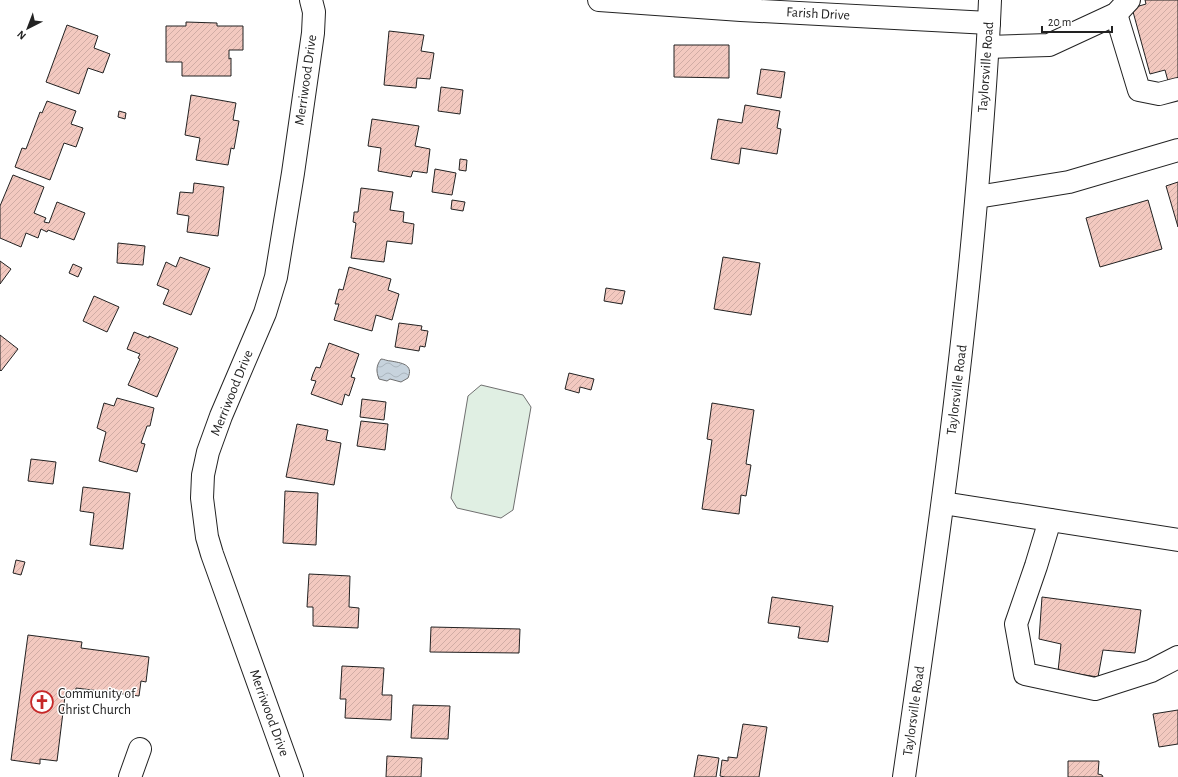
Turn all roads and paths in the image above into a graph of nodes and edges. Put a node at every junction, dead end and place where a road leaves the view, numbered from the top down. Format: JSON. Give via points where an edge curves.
{"nodes":[{"id":1,"x":311,"y":0,"type":"edge"},
{"id":2,"x":599,"y":0,"type":"edge"},
{"id":3,"x":990,"y":0,"type":"edge"},
{"id":4,"x":1123,"y":7,"type":"edge"},
{"id":5,"x":989,"y":23,"type":"junction"},
{"id":6,"x":988,"y":47,"type":"junction"},
{"id":7,"x":1178,"y":89,"type":"edge"},
{"id":8,"x":1178,"y":150,"type":"edge"},
{"id":9,"x":977,"y":197,"type":"junction"},
{"id":10,"x":943,"y":503,"type":"junction"},
{"id":11,"x":1050,"y":520,"type":"junction"},
{"id":12,"x":1178,"y":540,"type":"edge"},
{"id":13,"x":1178,"y":657,"type":"edge"},
{"id":14,"x":140,"y":749,"type":"dead end"},
{"id":15,"x":130,"y":777,"type":"edge"},
{"id":16,"x":292,"y":777,"type":"edge"},
{"id":17,"x":904,"y":777,"type":"edge"}],
"edges":[{"from":1,"to":16,"type":"street","name":"Merriwood Drive","via":[[314,12],[313,33],[294,173],[276,278],[265,313],[208,452],[202,498],[212,554]]},
{"from":2,"to":5,"type":"street","name":"Farish Drive"},
{"from":3,"to":5,"type":"street","name":"Taylorsville Road"},
{"from":4,"to":6,"type":"street","via":[[1049,45]]},
{"from":4,"to":7,"type":"street","via":[[1139,90],[1159,94]]},
{"from":5,"to":6,"type":"street","name":"Taylorsville Road"},
{"from":6,"to":9,"type":"street","name":"Taylorsville Road"},
{"from":8,"to":9,"type":"street","via":[[1069,182]]},
{"from":9,"to":10,"type":"street","name":"Taylorsville Road"},
{"from":10,"to":11,"type":"street"},
{"from":10,"to":17,"type":"street","name":"Taylorsville Road"},
{"from":11,"to":12,"type":"street"},
{"from":11,"to":13,"type":"street","via":[[1016,624],[1025,674],[1095,689],[1151,671]]},
{"from":14,"to":15,"type":"street"}]}
